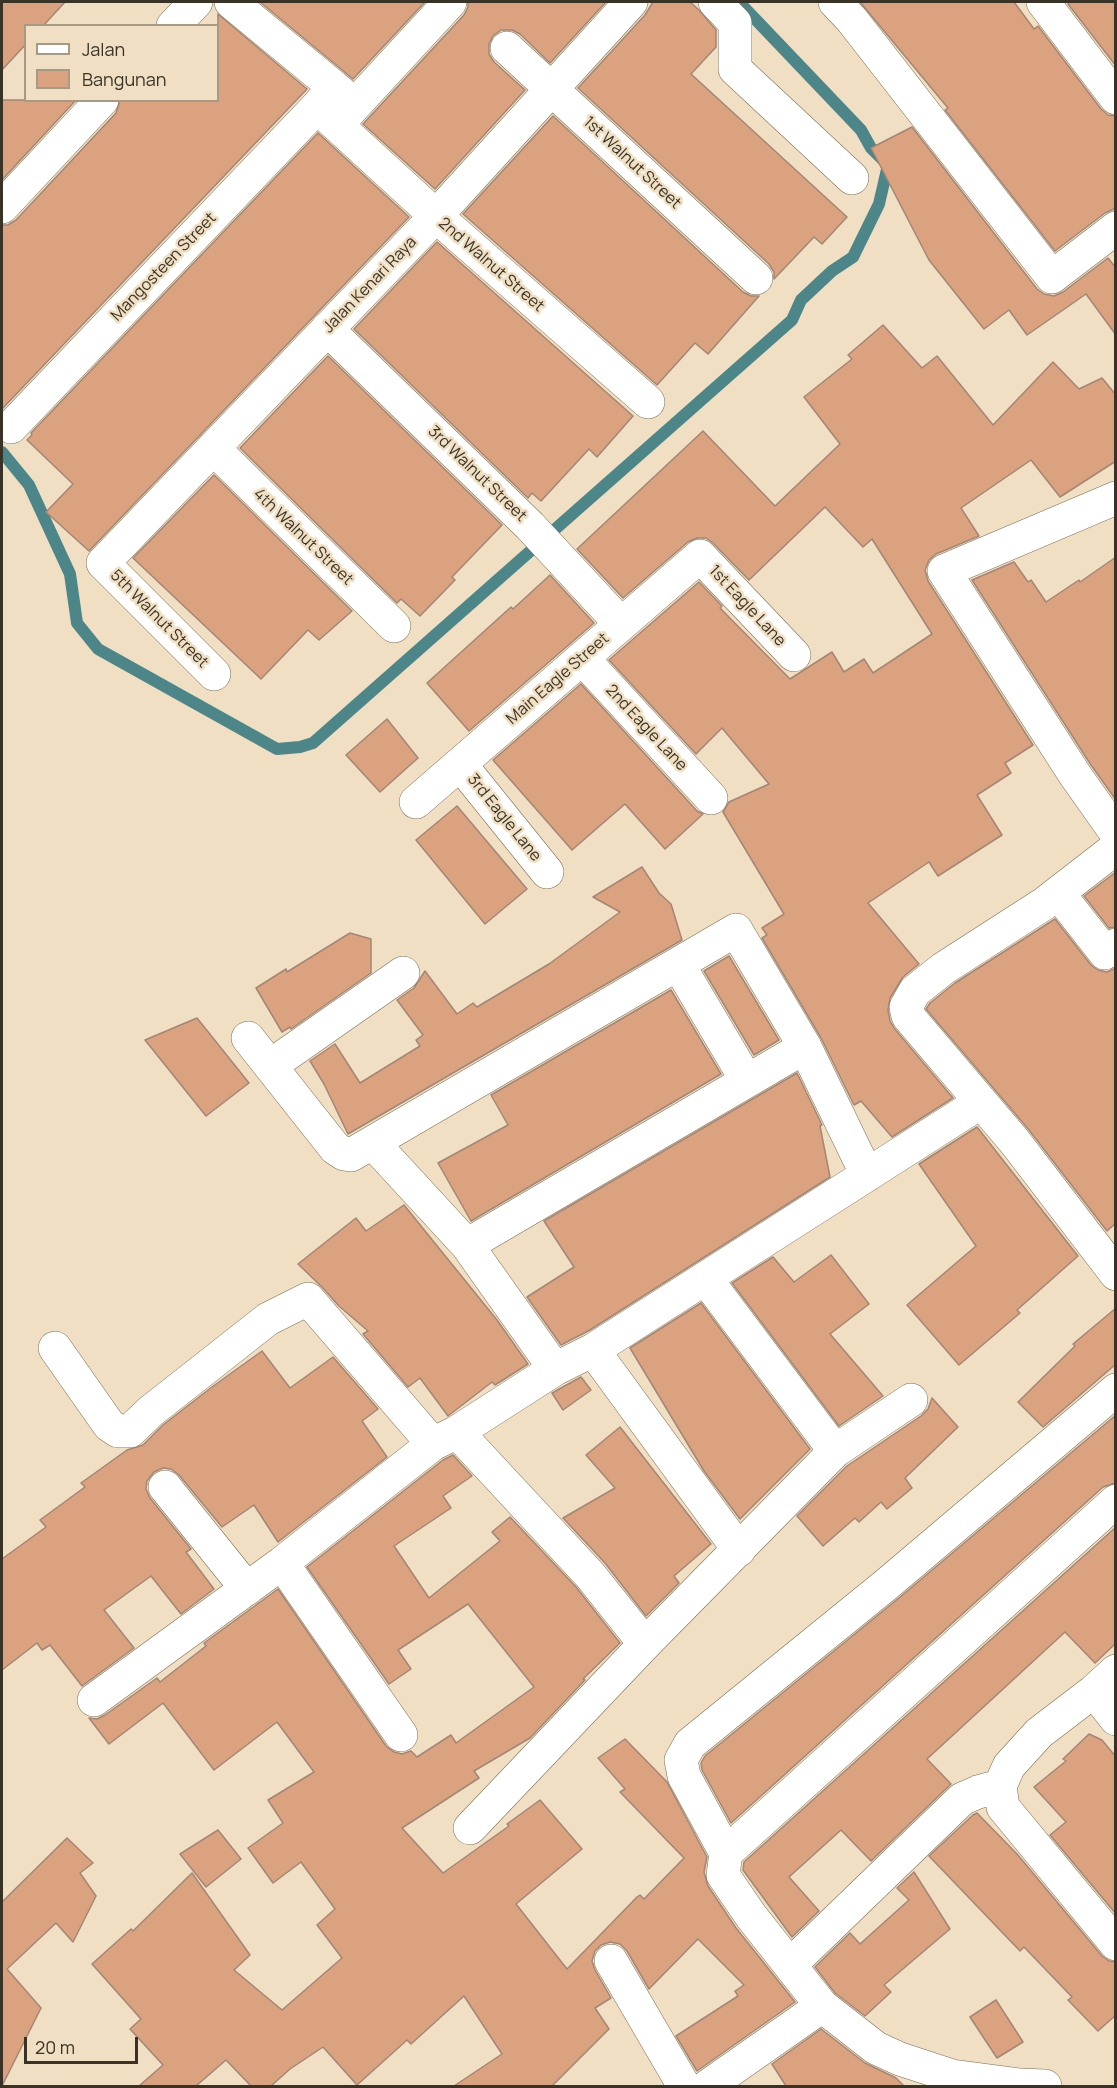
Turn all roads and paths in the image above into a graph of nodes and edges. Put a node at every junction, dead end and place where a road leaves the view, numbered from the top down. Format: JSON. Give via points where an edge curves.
{"nodes":[{"id":1,"x":196,"y":2,"type":"edge"},
{"id":2,"x":231,"y":2,"type":"edge"},
{"id":3,"x":450,"y":2,"type":"edge"},
{"id":4,"x":631,"y":2,"type":"edge"},
{"id":5,"x":715,"y":2,"type":"edge"},
{"id":6,"x":835,"y":2,"type":"edge"},
{"id":7,"x":1043,"y":2,"type":"edge"},
{"id":8,"x":175,"y":24,"type":"edge"},
{"id":9,"x":507,"y":48,"type":"dead end"},
{"id":10,"x":551,"y":88,"type":"junction"},
{"id":11,"x":1116,"y":98,"type":"edge"},
{"id":12,"x":100,"y":102,"type":"edge"},
{"id":13,"x":336,"y":106,"type":"junction"},
{"id":14,"x":852,"y":178,"type":"dead end"},
{"id":15,"x":2,"y":207,"type":"edge"},
{"id":16,"x":436,"y":216,"type":"junction"},
{"id":17,"x":1116,"y":228,"type":"edge"},
{"id":18,"x":756,"y":278,"type":"dead end"},
{"id":19,"x":327,"y":329,"type":"junction"},
{"id":20,"x":648,"y":402,"type":"dead end"},
{"id":21,"x":11,"y":428,"type":"dead end"},
{"id":22,"x":213,"y":448,"type":"junction"},
{"id":23,"x":1116,"y":498,"type":"edge"},
{"id":24,"x":700,"y":556,"type":"joint"},
{"id":25,"x":103,"y":563,"type":"joint"},
{"id":26,"x":621,"y":624,"type":"junction"},
{"id":27,"x":394,"y":626,"type":"dead end"},
{"id":28,"x":794,"y":655,"type":"dead end"},
{"id":29,"x":582,"y":658,"type":"junction"},
{"id":30,"x":214,"y":674,"type":"dead end"},
{"id":31,"x":460,"y":764,"type":"junction"},
{"id":32,"x":711,"y":798,"type":"dead end"},
{"id":33,"x":416,"y":802,"type":"dead end"},
{"id":34,"x":1116,"y":833,"type":"edge"},
{"id":35,"x":1116,"y":848,"type":"edge"},
{"id":36,"x":547,"y":872,"type":"dead end"},
{"id":37,"x":1058,"y":893,"type":"junction"},
{"id":38,"x":1116,"y":945,"type":"edge"},
{"id":39,"x":678,"y":964,"type":"junction"},
{"id":40,"x":404,"y":973,"type":"dead end"},
{"id":41,"x":248,"y":1038,"type":"dead end"},
{"id":42,"x":805,"y":1047,"type":"junction"},
{"id":43,"x":270,"y":1066,"type":"junction"},
{"id":44,"x":747,"y":1081,"type":"junction"},
{"id":45,"x":981,"y":1102,"type":"junction"},
{"id":46,"x":374,"y":1143,"type":"junction"},
{"id":47,"x":867,"y":1175,"type":"junction"},
{"id":48,"x":467,"y":1245,"type":"junction"},
{"id":49,"x":1116,"y":1275,"type":"edge"},
{"id":50,"x":706,"y":1280,"type":"junction"},
{"id":51,"x":55,"y":1348,"type":"dead end"},
{"id":52,"x":592,"y":1350,"type":"junction"},
{"id":53,"x":555,"y":1369,"type":"junction"},
{"id":54,"x":1116,"y":1390,"type":"edge"},
{"id":55,"x":911,"y":1400,"type":"dead end"},
{"id":56,"x":445,"y":1438,"type":"junction"},
{"id":57,"x":835,"y":1451,"type":"junction"},
{"id":58,"x":165,"y":1487,"type":"dead end"},
{"id":59,"x":1116,"y":1500,"type":"edge"},
{"id":60,"x":739,"y":1550,"type":"junction"},
{"id":61,"x":282,"y":1563,"type":"junction"},
{"id":62,"x":247,"y":1589,"type":"junction"},
{"id":63,"x":645,"y":1644,"type":"junction"},
{"id":64,"x":1105,"y":1681,"type":"edge"},
{"id":65,"x":94,"y":1700,"type":"dead end"},
{"id":66,"x":1116,"y":1719,"type":"edge"},
{"id":67,"x":401,"y":1735,"type":"dead end"},
{"id":68,"x":1000,"y":1786,"type":"junction"},
{"id":69,"x":470,"y":1828,"type":"dead end"},
{"id":70,"x":726,"y":1853,"type":"junction"},
{"id":71,"x":1116,"y":1944,"type":"edge"},
{"id":72,"x":610,"y":1961,"type":"dead end"},
{"id":73,"x":790,"y":1965,"type":"junction"},
{"id":74,"x":822,"y":2006,"type":"junction"},
{"id":75,"x":684,"y":2086,"type":"edge"},
{"id":76,"x":708,"y":2086,"type":"edge"},
{"id":77,"x":1045,"y":2086,"type":"edge"}],
"edges":[{"from":1,"to":8,"type":"street"},
{"from":2,"to":13,"type":"street","name":"2nd Walnut Street"},
{"from":3,"to":13,"type":"street","name":"Mangosteen Street"},
{"from":4,"to":10,"type":"street","name":"Jalan Kenari Raya"},
{"from":5,"to":14,"type":"street","via":[[735,23],[735,69]]},
{"from":6,"to":17,"type":"street","via":[[1052,277]]},
{"from":7,"to":11,"type":"street"},
{"from":9,"to":10,"type":"street","name":"1st Walnut Street"},
{"from":10,"to":16,"type":"street","name":"Jalan Kenari Raya"},
{"from":10,"to":18,"type":"street","name":"1st Walnut Street"},
{"from":12,"to":15,"type":"street"},
{"from":13,"to":16,"type":"street","name":"2nd Walnut Street"},
{"from":13,"to":21,"type":"street","name":"Mangosteen Street"},
{"from":16,"to":19,"type":"street","name":"Jalan Kenari Raya"},
{"from":16,"to":20,"type":"street","name":"2nd Walnut Street"},
{"from":19,"to":22,"type":"street","name":"Jalan Kenari Raya"},
{"from":19,"to":26,"type":"street","name":"3rd Walnut Street","via":[[530,526]]},
{"from":22,"to":25,"type":"street","name":"Jalan Kenari Raya"},
{"from":22,"to":27,"type":"street","name":"4th Walnut Street"},
{"from":23,"to":34,"type":"street","via":[[944,571]]},
{"from":24,"to":26,"type":"street","name":"Main Eagle Street"},
{"from":24,"to":28,"type":"street","name":"1st Eagle Lane"},
{"from":25,"to":30,"type":"street","name":"5th Walnut Street"},
{"from":26,"to":29,"type":"street","name":"Main Eagle Street"},
{"from":29,"to":31,"type":"street","name":"Main Eagle Street"},
{"from":29,"to":32,"type":"street","name":"2nd Eagle Lane"},
{"from":31,"to":33,"type":"street","name":"Main Eagle Street"},
{"from":31,"to":36,"type":"street","name":"3rd Eagle Lane"},
{"from":35,"to":37,"type":"street"},
{"from":37,"to":38,"type":"street","via":[[1105,953]]},
{"from":37,"to":45,"type":"street","via":[[944,968],[915,991],[906,1007],[908,1016]]},
{"from":39,"to":42,"type":"street","via":[[736,930]]},
{"from":39,"to":44,"type":"street"},
{"from":39,"to":46,"type":"street"},
{"from":40,"to":43,"type":"street"},
{"from":41,"to":43,"type":"street"},
{"from":42,"to":44,"type":"street"},
{"from":42,"to":47,"type":"street"},
{"from":43,"to":46,"type":"street","via":[[335,1148],[351,1155]]},
{"from":44,"to":48,"type":"street"},
{"from":45,"to":47,"type":"street"},
{"from":45,"to":49,"type":"street"},
{"from":46,"to":48,"type":"street"},
{"from":47,"to":50,"type":"street"},
{"from":48,"to":53,"type":"street"},
{"from":50,"to":52,"type":"street"},
{"from":50,"to":57,"type":"street"},
{"from":51,"to":56,"type":"street","via":[[109,1425],[118,1431],[130,1431],[268,1319],[308,1299]]},
{"from":52,"to":53,"type":"street"},
{"from":52,"to":60,"type":"street"},
{"from":53,"to":56,"type":"street"},
{"from":54,"to":70,"type":"street","via":[[690,1744],[681,1760],[684,1776]]},
{"from":55,"to":57,"type":"street"},
{"from":56,"to":61,"type":"street"},
{"from":56,"to":63,"type":"street","via":[[590,1575]]},
{"from":57,"to":60,"type":"street"},
{"from":58,"to":62,"type":"street"},
{"from":59,"to":70,"type":"street"},
{"from":60,"to":63,"type":"street"},
{"from":61,"to":62,"type":"street"},
{"from":61,"to":67,"type":"street"},
{"from":62,"to":65,"type":"street"},
{"from":63,"to":69,"type":"street"},
{"from":64,"to":66,"type":"street"},
{"from":64,"to":68,"type":"street","via":[[1039,1733],[1009,1766]]},
{"from":68,"to":71,"type":"street","via":[[1003,1808]]},
{"from":68,"to":73,"type":"street","via":[[962,1799]]},
{"from":70,"to":73,"type":"street","via":[[723,1875]]},
{"from":72,"to":75,"type":"street"},
{"from":73,"to":74,"type":"street"},
{"from":74,"to":76,"type":"street"},
{"from":74,"to":77,"type":"street","via":[[876,2048],[900,2060],[952,2076]]}]}
